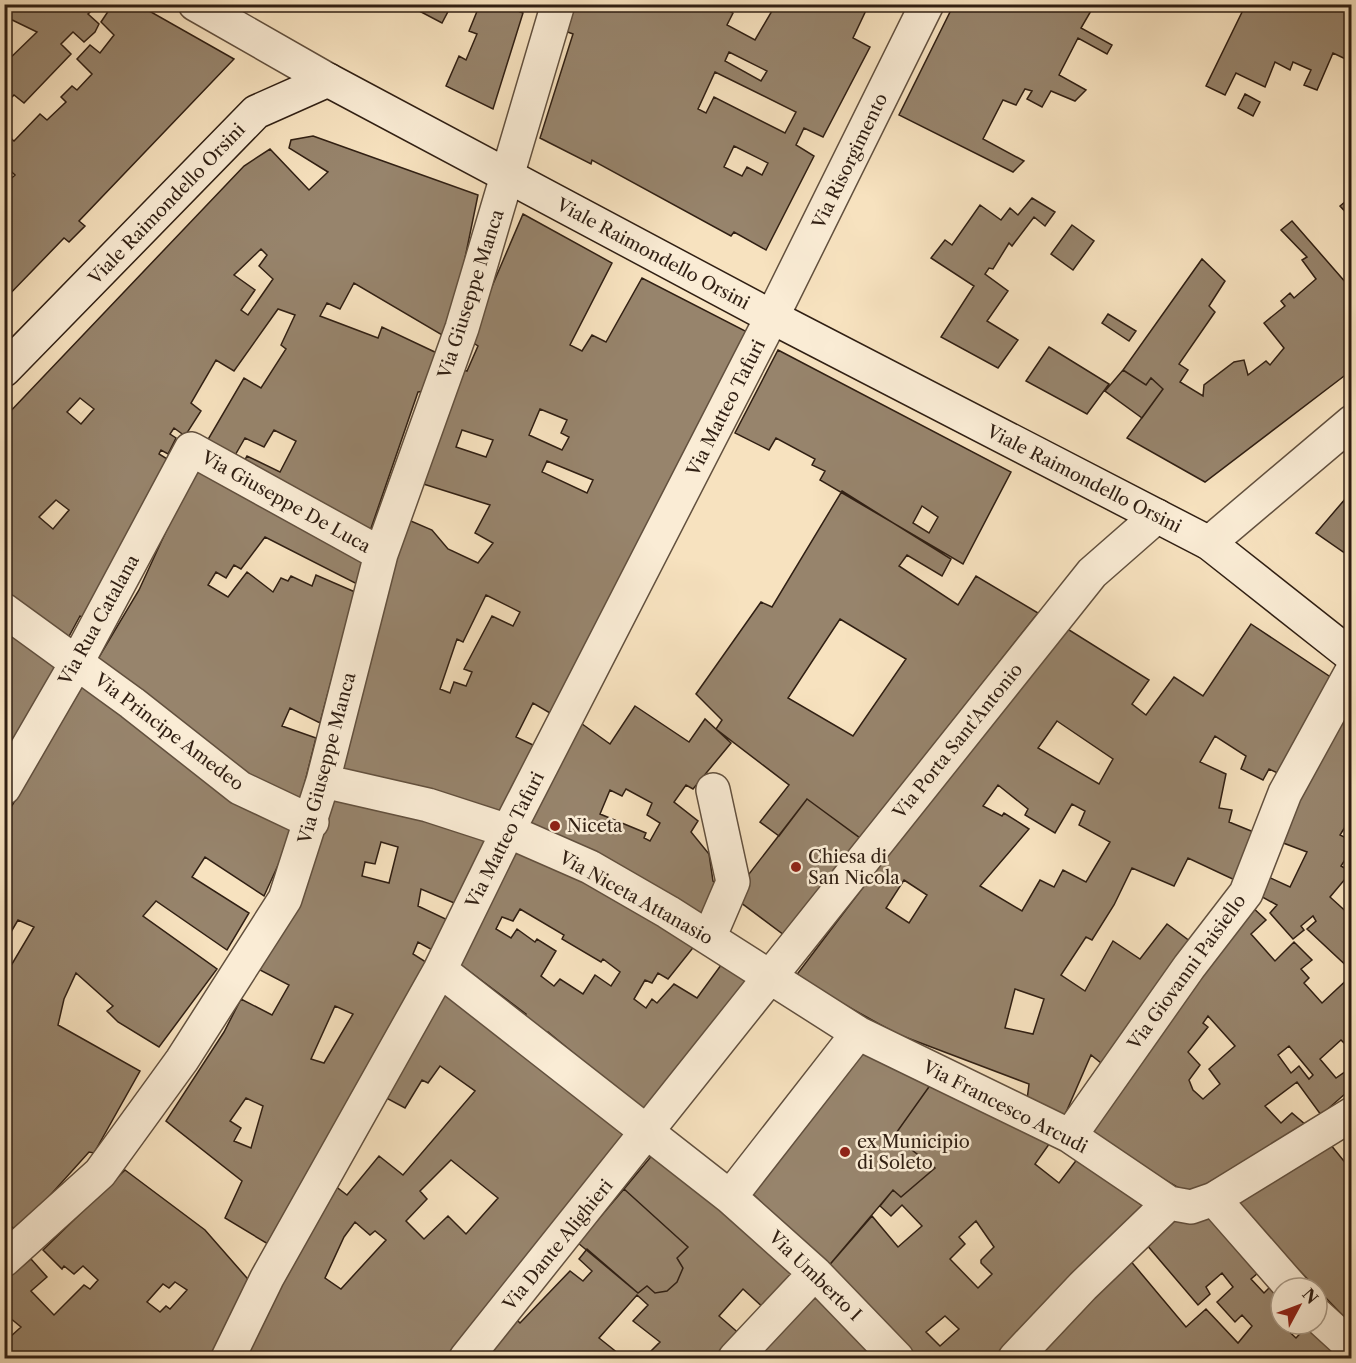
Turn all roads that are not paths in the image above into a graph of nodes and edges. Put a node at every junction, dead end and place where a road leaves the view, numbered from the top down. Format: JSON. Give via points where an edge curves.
{"nodes":[{"id":1,"x":195,"y":4,"type":"edge"},
{"id":2,"x":558,"y":4,"type":"edge"},
{"id":3,"x":927,"y":4,"type":"edge"},
{"id":4,"x":328,"y":80,"type":"junction"},
{"id":5,"x":508,"y":178,"type":"junction"},
{"id":6,"x":772,"y":317,"type":"junction"},
{"id":7,"x":4,"y":370,"type":"edge"},
{"id":8,"x":1352,"y":422,"type":"edge"},
{"id":9,"x":191,"y":449,"type":"joint"},
{"id":10,"x":1157,"y":516,"type":"junction"},
{"id":11,"x":1209,"y":543,"type":"junction"},
{"id":12,"x":381,"y":554,"type":"junction"},
{"id":13,"x":4,"y":610,"type":"edge"},
{"id":14,"x":1352,"y":656,"type":"edge"},
{"id":15,"x":77,"y":662,"type":"junction"},
{"id":16,"x":1352,"y":671,"type":"edge"},
{"id":17,"x":323,"y":781,"type":"junction"},
{"id":18,"x":4,"y":788,"type":"edge"},
{"id":19,"x":713,"y":790,"type":"dead end"},
{"id":20,"x":312,"y":822,"type":"junction"},
{"id":21,"x":508,"y":831,"type":"junction"},
{"id":22,"x":709,"y":938,"type":"junction"},
{"id":23,"x":440,"y":970,"type":"junction"},
{"id":24,"x":771,"y":977,"type":"junction"},
{"id":25,"x":858,"y":1033,"type":"junction"},
{"id":26,"x":1352,"y":1114,"type":"edge"},
{"id":27,"x":649,"y":1132,"type":"junction"},
{"id":28,"x":1070,"y":1136,"type":"junction"},
{"id":29,"x":730,"y":1197,"type":"junction"},
{"id":30,"x":1215,"y":1199,"type":"junction"},
{"id":31,"x":1169,"y":1203,"type":"junction"},
{"id":32,"x":4,"y":1260,"type":"edge"},
{"id":33,"x":816,"y":1273,"type":"junction"},
{"id":34,"x":1282,"y":1276,"type":"edge"},
{"id":35,"x":1329,"y":1326,"type":"edge"},
{"id":36,"x":1352,"y":1347,"type":"edge"},
{"id":37,"x":228,"y":1359,"type":"edge"},
{"id":38,"x":466,"y":1359,"type":"edge"},
{"id":39,"x":735,"y":1359,"type":"edge"},
{"id":40,"x":897,"y":1359,"type":"edge"},
{"id":41,"x":1015,"y":1359,"type":"edge"}],
"edges":[{"from":1,"to":4,"type":"street"},
{"from":2,"to":5,"type":"street","name":"Via Giuseppe Manca"},
{"from":3,"to":6,"type":"street","name":"Via Risorgimento"},
{"from":4,"to":5,"type":"street","name":"Viale Raimondello Orsini"},
{"from":4,"to":7,"type":"street","name":"Viale Raimondello Orsini","via":[[256,112]]},
{"from":5,"to":6,"type":"street","name":"Viale Raimondello Orsini"},
{"from":5,"to":12,"type":"street","name":"Via Giuseppe Manca","via":[[462,328]]},
{"from":6,"to":10,"type":"street","name":"Viale Raimondello Orsini"},
{"from":6,"to":21,"type":"street","name":"Via Matteo Tafuri"},
{"from":8,"to":11,"type":"street"},
{"from":9,"to":12,"type":"street","name":"Via Giuseppe De Luca"},
{"from":9,"to":15,"type":"street","name":"Via Rua Catalana"},
{"from":10,"to":11,"type":"street","name":"Viale Raimondello Orsini"},
{"from":10,"to":24,"type":"street","name":"Via Porta Sant'Antonio","via":[[1092,573]]},
{"from":11,"to":14,"type":"street","name":"Viale Raimondello Orsini"},
{"from":12,"to":17,"type":"street","name":"Via Giuseppe Manca"},
{"from":13,"to":15,"type":"street","name":"Via Principe Amedeo"},
{"from":15,"to":18,"type":"street","name":"Via Rua Catalana"},
{"from":15,"to":20,"type":"street","name":"Via Principe Amedeo","via":[[240,788]]},
{"from":16,"to":28,"type":"street","name":"Via Giovanni Paisiello","via":[[1285,793],[1246,893]]},
{"from":17,"to":20,"type":"street","name":"Via Giuseppe Manca"},
{"from":17,"to":21,"type":"street","name":"Via Niceta Attanasio","via":[[428,806]]},
{"from":19,"to":22,"type":"street","via":[[733,882]]},
{"from":20,"to":32,"type":"street","name":"Via Giuseppe Manca","via":[[285,899],[182,1060],[100,1173]]},
{"from":21,"to":22,"type":"street","name":"Via Niceta Attanasio","via":[[590,867]]},
{"from":21,"to":23,"type":"street","name":"Via Matteo Tafuri"},
{"from":22,"to":24,"type":"street","name":"Via Niceta Attanasio"},
{"from":23,"to":27,"type":"street","name":"Via Umberto I"},
{"from":23,"to":37,"type":"street","name":"Via Matteo Tafuri","via":[[267,1278]]},
{"from":24,"to":25,"type":"street","name":"Via Niceta Attanasio"},
{"from":24,"to":27,"type":"street","name":"Via Porta Sant'Antonio"},
{"from":25,"to":28,"type":"street","name":"Via Francesco Arcudi"},
{"from":25,"to":29,"type":"street"},
{"from":26,"to":30,"type":"street"},
{"from":27,"to":29,"type":"street","name":"Via Umberto I"},
{"from":27,"to":38,"type":"street","name":"Via Dante Alighieri"},
{"from":28,"to":31,"type":"street","name":"Via Francesco Arcudi"},
{"from":29,"to":33,"type":"street","name":"Via Umberto I"},
{"from":30,"to":31,"type":"street","via":[[1191,1207]]},
{"from":30,"to":34,"type":"street"},
{"from":31,"to":41,"type":"street"},
{"from":33,"to":39,"type":"street"},
{"from":33,"to":40,"type":"street","name":"Via Umberto I"},
{"from":35,"to":36,"type":"street"}]}
